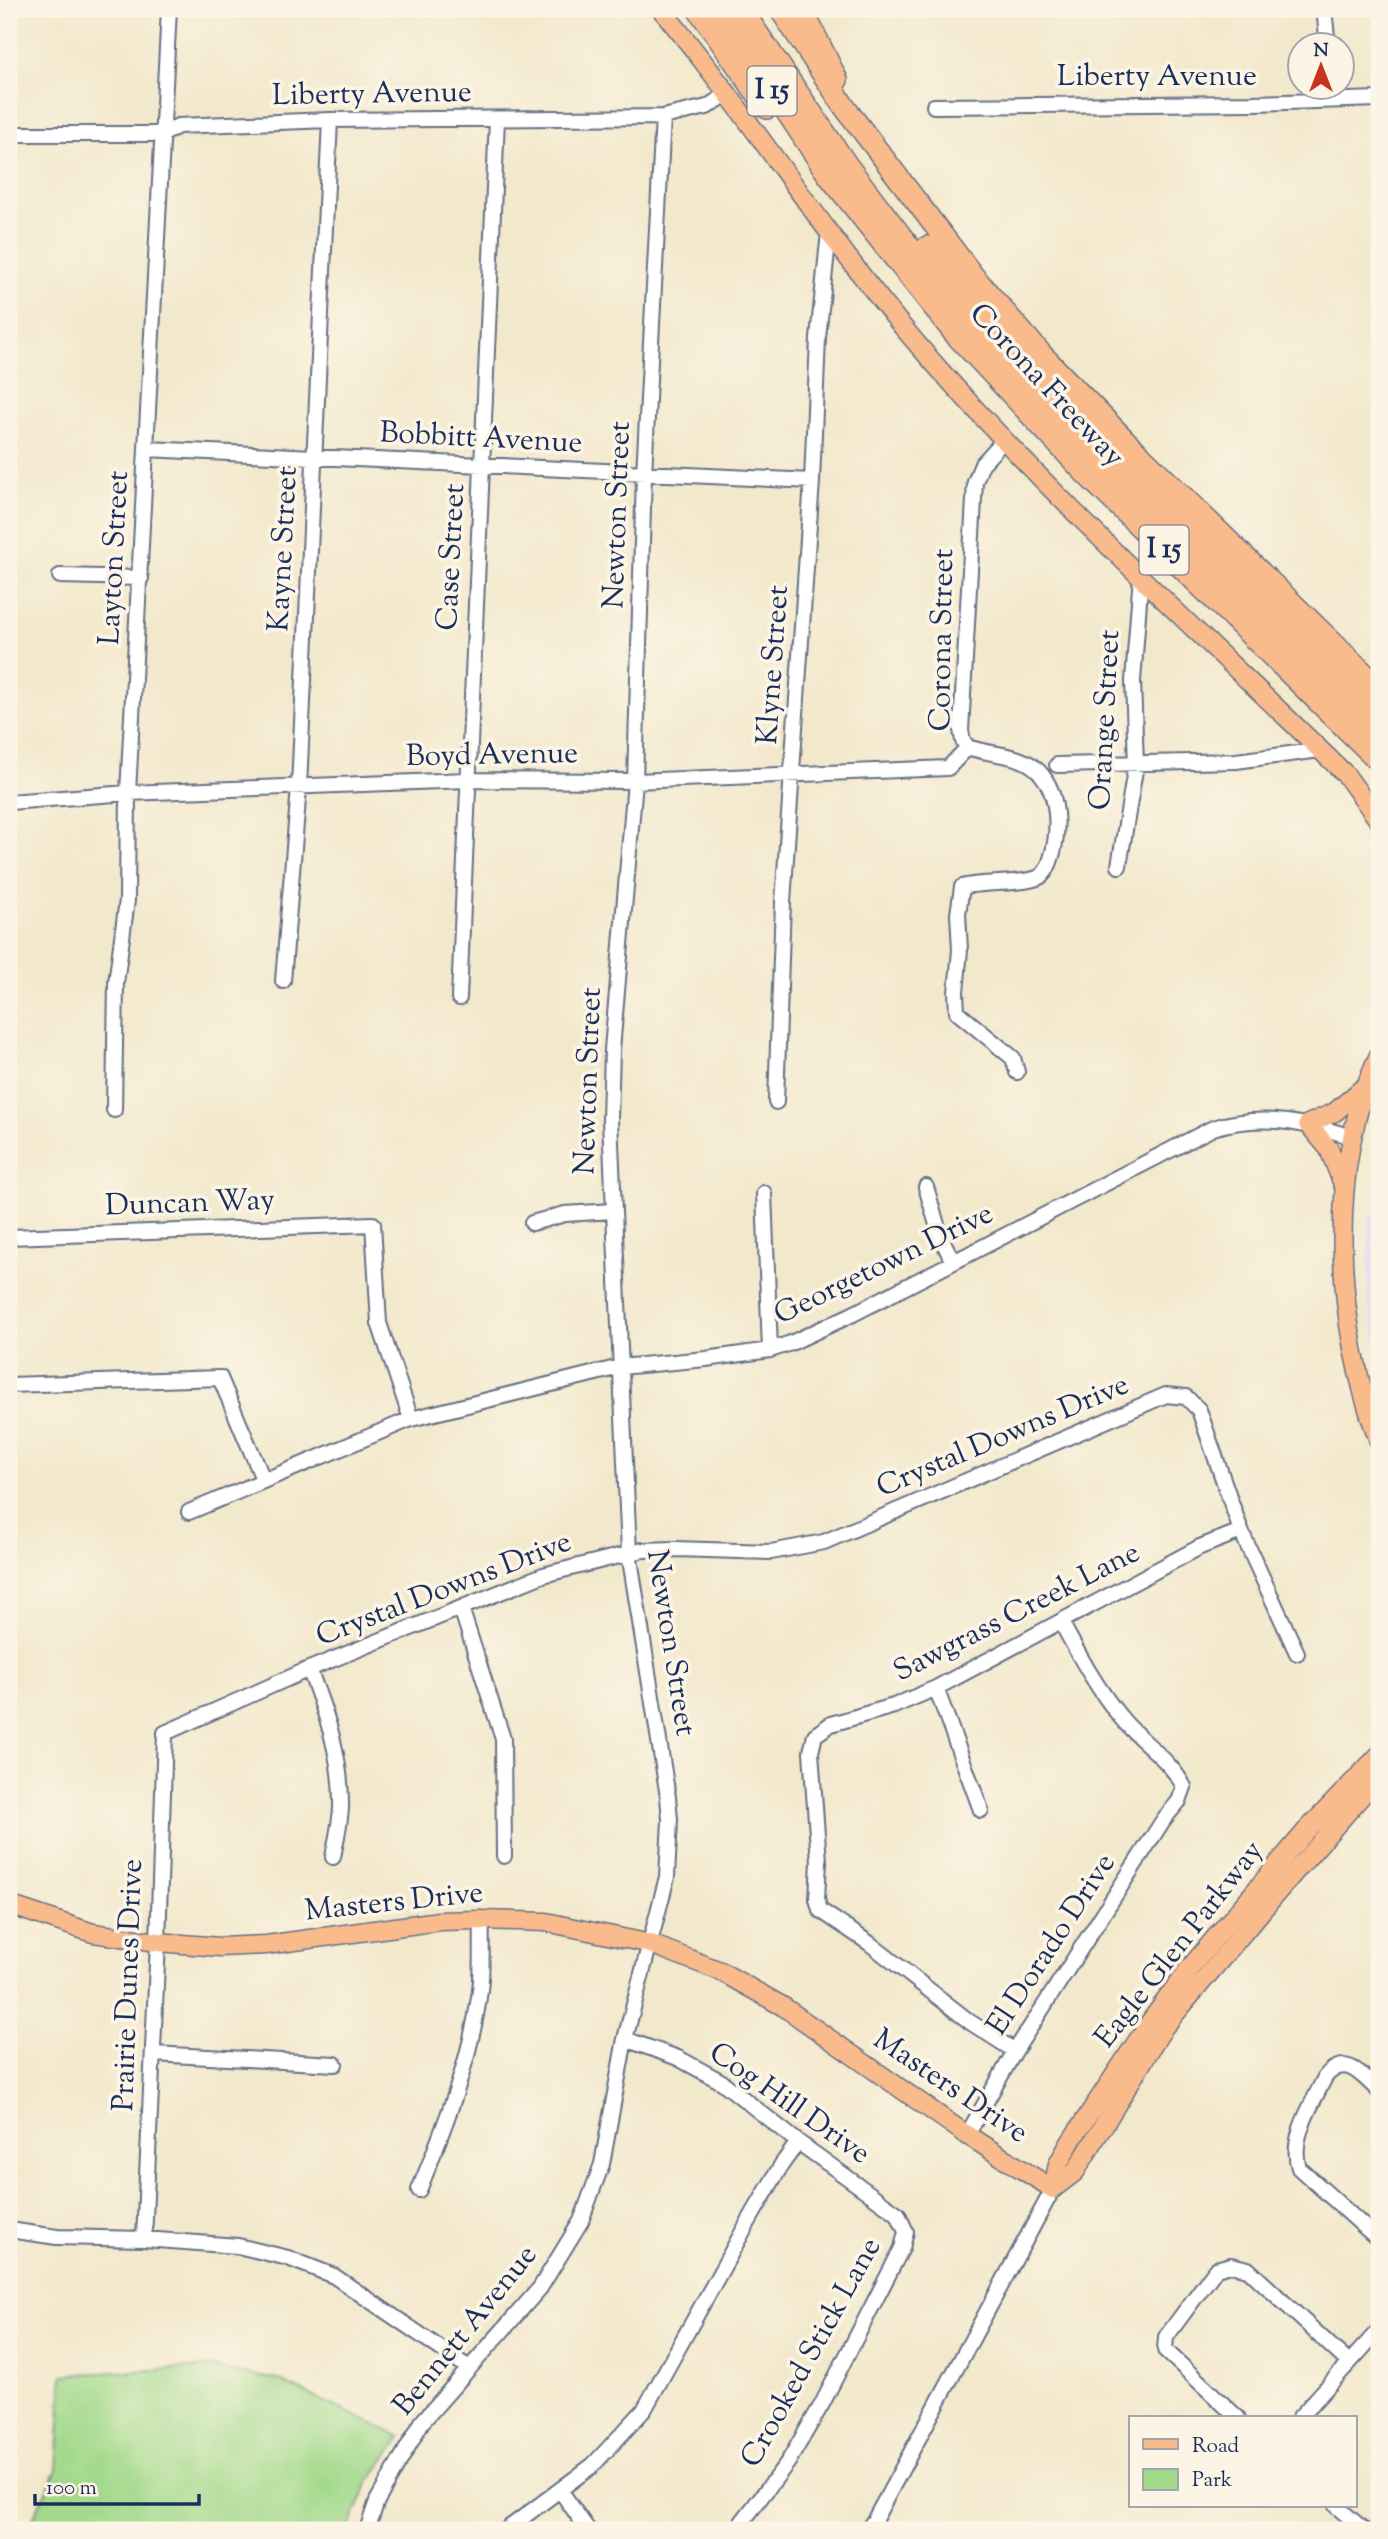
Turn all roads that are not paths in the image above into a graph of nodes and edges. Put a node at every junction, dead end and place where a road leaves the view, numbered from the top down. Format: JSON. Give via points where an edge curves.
{"nodes":[{"id":1,"x":169,"y":9,"type":"edge"},
{"id":2,"x":661,"y":9,"type":"edge"},
{"id":3,"x":698,"y":9,"type":"edge"},
{"id":4,"x":719,"y":9,"type":"edge"},
{"id":5,"x":741,"y":9,"type":"edge"},
{"id":6,"x":756,"y":9,"type":"edge"},
{"id":7,"x":1324,"y":9,"type":"edge"},
{"id":8,"x":786,"y":11,"type":"edge"},
{"id":9,"x":1326,"y":32,"type":"edge"},
{"id":10,"x":727,"y":94,"type":"junction"},
{"id":11,"x":1356,"y":97,"type":"edge"},
{"id":12,"x":1286,"y":99,"type":"edge"},
{"id":13,"x":1379,"y":99,"type":"edge"},
{"id":14,"x":934,"y":106,"type":"dead end"},
{"id":15,"x":663,"y":117,"type":"junction"},
{"id":16,"x":497,"y":119,"type":"junction"},
{"id":17,"x":330,"y":120,"type":"junction"},
{"id":18,"x":15,"y":134,"type":"dead end"},
{"id":19,"x":164,"y":134,"type":"junction"},
{"id":20,"x":827,"y":173,"type":"junction"},
{"id":21,"x":829,"y":232,"type":"junction"},
{"id":22,"x":1004,"y":440,"type":"junction"},
{"id":23,"x":147,"y":449,"type":"junction"},
{"id":24,"x":315,"y":456,"type":"junction"},
{"id":25,"x":483,"y":466,"type":"junction"},
{"id":26,"x":644,"y":474,"type":"junction"},
{"id":27,"x":812,"y":481,"type":"junction"},
{"id":28,"x":1141,"y":575,"type":"junction"},
{"id":29,"x":60,"y":576,"type":"dead end"},
{"id":30,"x":141,"y":578,"type":"junction"},
{"id":31,"x":1379,"y":688,"type":"edge"},
{"id":32,"x":1379,"y":712,"type":"edge"},
{"id":33,"x":1379,"y":736,"type":"edge"},
{"id":34,"x":968,"y":747,"type":"junction"},
{"id":35,"x":1320,"y":750,"type":"junction"},
{"id":36,"x":1379,"y":761,"type":"edge"},
{"id":37,"x":1136,"y":764,"type":"junction"},
{"id":38,"x":1057,"y":765,"type":"dead end"},
{"id":39,"x":793,"y":774,"type":"junction"},
{"id":40,"x":467,"y":780,"type":"junction"},
{"id":41,"x":635,"y":781,"type":"junction"},
{"id":42,"x":299,"y":787,"type":"junction"},
{"id":43,"x":128,"y":793,"type":"junction"},
{"id":44,"x":9,"y":802,"type":"edge"},
{"id":45,"x":1379,"y":821,"type":"edge"},
{"id":46,"x":1119,"y":866,"type":"dead end"},
{"id":47,"x":284,"y":981,"type":"dead end"},
{"id":48,"x":459,"y":998,"type":"dead end"},
{"id":49,"x":1379,"y":1055,"type":"edge"},
{"id":50,"x":1017,"y":1072,"type":"dead end"},
{"id":51,"x":1364,"y":1087,"type":"junction"},
{"id":52,"x":776,"y":1102,"type":"dead end"},
{"id":53,"x":114,"y":1110,"type":"dead end"},
{"id":54,"x":1308,"y":1124,"type":"junction"},
{"id":55,"x":1353,"y":1137,"type":"junction"},
{"id":56,"x":926,"y":1187,"type":"dead end"},
{"id":57,"x":764,"y":1192,"type":"dead end"},
{"id":58,"x":1346,"y":1194,"type":"junction"},
{"id":59,"x":614,"y":1211,"type":"junction"},
{"id":60,"x":532,"y":1223,"type":"dead end"},
{"id":61,"x":9,"y":1237,"type":"edge"},
{"id":62,"x":953,"y":1262,"type":"junction"},
{"id":63,"x":770,"y":1350,"type":"junction"},
{"id":64,"x":620,"y":1367,"type":"junction"},
{"id":65,"x":9,"y":1385,"type":"edge"},
{"id":66,"x":411,"y":1419,"type":"junction"},
{"id":67,"x":1379,"y":1441,"type":"edge"},
{"id":68,"x":263,"y":1479,"type":"junction"},
{"id":69,"x":189,"y":1512,"type":"dead end"},
{"id":70,"x":1241,"y":1531,"type":"junction"},
{"id":71,"x":629,"y":1553,"type":"junction"},
{"id":72,"x":461,"y":1608,"type":"junction"},
{"id":73,"x":1061,"y":1622,"type":"junction"},
{"id":74,"x":1297,"y":1653,"type":"dead end"},
{"id":75,"x":309,"y":1669,"type":"junction"},
{"id":76,"x":936,"y":1688,"type":"junction"},
{"id":77,"x":165,"y":1733,"type":"joint"},
{"id":78,"x":1379,"y":1755,"type":"edge"},
{"id":79,"x":1379,"y":1776,"type":"edge"},
{"id":80,"x":981,"y":1810,"type":"dead end"},
{"id":81,"x":504,"y":1856,"type":"dead end"},
{"id":82,"x":334,"y":1857,"type":"dead end"},
{"id":83,"x":9,"y":1905,"type":"edge"},
{"id":84,"x":482,"y":1920,"type":"junction"},
{"id":85,"x":158,"y":1942,"type":"junction"},
{"id":86,"x":651,"y":1944,"type":"junction"},
{"id":87,"x":625,"y":2039,"type":"junction"},
{"id":88,"x":1015,"y":2051,"type":"junction"},
{"id":89,"x":153,"y":2054,"type":"junction"},
{"id":90,"x":335,"y":2064,"type":"dead end"},
{"id":91,"x":1379,"y":2091,"type":"edge"},
{"id":92,"x":967,"y":2135,"type":"junction"},
{"id":93,"x":798,"y":2142,"type":"junction"},
{"id":94,"x":1053,"y":2189,"type":"junction"},
{"id":95,"x":419,"y":2190,"type":"dead end"},
{"id":96,"x":9,"y":2231,"type":"edge"},
{"id":97,"x":906,"y":2232,"type":"joint"},
{"id":98,"x":144,"y":2239,"type":"junction"},
{"id":99,"x":1379,"y":2240,"type":"edge"},
{"id":100,"x":1379,"y":2330,"type":"edge"},
{"id":101,"x":1349,"y":2363,"type":"junction"},
{"id":102,"x":469,"y":2368,"type":"junction"},
{"id":103,"x":1236,"y":2416,"type":"edge"},
{"id":104,"x":1301,"y":2416,"type":"edge"},
{"id":105,"x":560,"y":2490,"type":"junction"},
{"id":106,"x":1338,"y":2508,"type":"edge"},
{"id":107,"x":367,"y":2530,"type":"edge"},
{"id":108,"x":506,"y":2530,"type":"edge"},
{"id":109,"x":587,"y":2530,"type":"edge"},
{"id":110,"x":736,"y":2530,"type":"edge"},
{"id":111,"x":867,"y":2530,"type":"edge"},
{"id":112,"x":1364,"y":2530,"type":"edge"}],
"edges":[{"from":1,"to":19,"type":"street","name":"Layton Street"},
{"from":2,"to":10,"type":"main road"},
{"from":3,"to":20,"type":"highway","via":[[798,154]]},
{"from":4,"to":20,"type":"highway","name":"Corona Freeway","number":"I 15"},
{"from":5,"to":33,"type":"highway","via":[[846,164],[947,296],[1032,393]]},
{"from":6,"to":32,"type":"highway","via":[[885,195],[1030,367]]},
{"from":7,"to":9,"type":"street"},
{"from":8,"to":31,"type":"highway","name":"Corona Freeway","number":"I 15","via":[[834,70],[846,109],[974,277],[1042,355]]},
{"from":10,"to":15,"type":"street","name":"Liberty Avenue","via":[[707,107]]},
{"from":10,"to":21,"type":"main road"},
{"from":11,"to":13,"type":"street","name":"Liberty Avenue"},
{"from":12,"to":14,"type":"street","name":"Liberty Avenue"},
{"from":15,"to":16,"type":"street","name":"Liberty Avenue"},
{"from":15,"to":26,"type":"street","name":"Newton Street"},
{"from":16,"to":17,"type":"street","name":"Liberty Avenue"},
{"from":16,"to":25,"type":"street","name":"Case Street"},
{"from":17,"to":19,"type":"street","name":"Liberty Avenue","via":[[178,126]]},
{"from":17,"to":24,"type":"street","name":"Kayne Street"},
{"from":18,"to":19,"type":"street","name":"Liberty Avenue"},
{"from":19,"to":23,"type":"street","name":"Layton Street"},
{"from":20,"to":36,"type":"highway","name":"Corona Freeway","number":"I 15","via":[[955,334],[1041,428]]},
{"from":21,"to":22,"type":"main road","via":[[916,343]]},
{"from":21,"to":27,"type":"street","name":"Klyne Street","via":[[818,338]]},
{"from":22,"to":28,"type":"main road"},
{"from":22,"to":34,"type":"street","name":"Corona Street","via":[[982,464],[975,482],[961,730]]},
{"from":23,"to":24,"type":"street","name":"Bobbitt Avenue"},
{"from":23,"to":30,"type":"street","name":"Layton Street"},
{"from":24,"to":25,"type":"street","name":"Bobbitt Avenue"},
{"from":24,"to":42,"type":"street","name":"Kayne Street"},
{"from":25,"to":26,"type":"street","name":"Bobbitt Avenue"},
{"from":25,"to":40,"type":"street","name":"Case Street"},
{"from":26,"to":27,"type":"street","name":"Bobbitt Avenue"},
{"from":26,"to":41,"type":"street","name":"Newton Street"},
{"from":27,"to":39,"type":"street","name":"Klyne Street"},
{"from":28,"to":35,"type":"main road"},
{"from":28,"to":37,"type":"street","name":"Orange Street","via":[[1133,681]]},
{"from":29,"to":30,"type":"street"},
{"from":30,"to":43,"type":"street","name":"Layton Street"},
{"from":34,"to":39,"type":"street","name":"Boyd Avenue","via":[[948,768]]},
{"from":34,"to":50,"type":"street","name":"Corona Street","via":[[1020,759],[1034,767],[1044,778],[1056,813],[1054,849],[1041,876],[962,887],[957,1012],[1013,1058]]},
{"from":35,"to":37,"type":"street","via":[[1236,761]]},
{"from":35,"to":45,"type":"main road","via":[[1346,775]]},
{"from":37,"to":38,"type":"street"},
{"from":37,"to":46,"type":"street","name":"Orange Street"},
{"from":39,"to":41,"type":"street","name":"Boyd Avenue"},
{"from":39,"to":52,"type":"street","name":"Klyne Street"},
{"from":40,"to":41,"type":"street","name":"Boyd Avenue"},
{"from":40,"to":42,"type":"street","name":"Boyd Avenue"},
{"from":40,"to":48,"type":"street","name":"Case Street"},
{"from":41,"to":59,"type":"street","name":"Newton Street","via":[[612,1050]]},
{"from":42,"to":43,"type":"street","name":"Boyd Avenue"},
{"from":42,"to":47,"type":"street","name":"Kayne Street"},
{"from":43,"to":44,"type":"street","name":"Boyd Avenue"},
{"from":43,"to":53,"type":"street","name":"Layton Street","via":[[127,900],[116,983]]},
{"from":49,"to":51,"type":"main road"},
{"from":51,"to":54,"type":"main road","via":[[1335,1112]]},
{"from":51,"to":55,"type":"main road"},
{"from":54,"to":55,"type":"street","name":"Georgetown Drive"},
{"from":54,"to":58,"type":"main road","via":[[1329,1149]]},
{"from":54,"to":62,"type":"street","name":"Georgetown Drive","via":[[1257,1119],[1213,1128]]},
{"from":55,"to":58,"type":"main road"},
{"from":56,"to":62,"type":"street"},
{"from":57,"to":63,"type":"street"},
{"from":58,"to":67,"type":"main road","via":[[1345,1301]]},
{"from":59,"to":60,"type":"street","via":[[565,1214]]},
{"from":59,"to":64,"type":"street","name":"Newton Street"},
{"from":61,"to":66,"type":"street","name":"Duncan Way","via":[[373,1224],[379,1323]]},
{"from":62,"to":63,"type":"street","name":"Georgetown Drive","via":[[812,1335]]},
{"from":63,"to":64,"type":"street","name":"Georgetown Drive"},
{"from":64,"to":66,"type":"street","name":"Georgetown Drive"},
{"from":64,"to":71,"type":"street","name":"Newton Street"},
{"from":65,"to":68,"type":"street","via":[[220,1378]]},
{"from":66,"to":68,"type":"street","name":"Georgetown Drive"},
{"from":68,"to":69,"type":"street","name":"Georgetown Drive"},
{"from":70,"to":71,"type":"street","name":"Crystal Downs Drive","via":[[1199,1410],[1186,1397],[1166,1395],[824,1542],[771,1552],[675,1549]]},
{"from":70,"to":73,"type":"street","name":"Sawgrass Creek Lane","via":[[1200,1547]]},
{"from":70,"to":74,"type":"street"},
{"from":71,"to":72,"type":"street","name":"Crystal Downs Drive","via":[[543,1576]]},
{"from":71,"to":86,"type":"street","name":"Newton Street","via":[[670,1820],[667,1877]]},
{"from":72,"to":75,"type":"street","name":"Crystal Downs Drive"},
{"from":72,"to":81,"type":"street","via":[[503,1738]]},
{"from":73,"to":76,"type":"street","name":"Sawgrass Creek Lane"},
{"from":73,"to":88,"type":"street","name":"El Dorado Drive","via":[[1121,1718],[1175,1770],[1184,1787]]},
{"from":75,"to":77,"type":"street","name":"Crystal Downs Drive"},
{"from":75,"to":82,"type":"street","via":[[340,1766],[341,1811]]},
{"from":76,"to":80,"type":"street"},
{"from":76,"to":88,"type":"street","name":"Sawgrass Creek Lane","via":[[831,1724],[815,1735],[811,1752],[820,1862],[817,1899],[820,1910]]},
{"from":77,"to":85,"type":"street","name":"Prairie Dunes Drive"},
{"from":78,"to":94,"type":"main road","name":"Eagle Glen Parkway","via":[[1304,1832],[1188,1970],[1071,2141],[1058,2164]]},
{"from":79,"to":94,"type":"main road","name":"Eagle Glen Parkway","via":[[1164,2027],[1075,2172]]},
{"from":83,"to":85,"type":"main road","name":"Masters Drive","via":[[93,1933]]},
{"from":84,"to":85,"type":"main road","name":"Masters Drive","via":[[439,1921],[266,1945]]},
{"from":84,"to":86,"type":"main road","name":"Masters Drive","via":[[547,1922]]},
{"from":84,"to":95,"type":"street","via":[[474,2027],[451,2111]]},
{"from":85,"to":89,"type":"street","name":"Prairie Dunes Drive"},
{"from":86,"to":87,"type":"street","name":"Newton Street"},
{"from":86,"to":92,"type":"main road","name":"Masters Drive","via":[[720,1971],[784,2007]]},
{"from":87,"to":93,"type":"street","name":"Cog Hill Drive","via":[[678,2058],[722,2082]]},
{"from":87,"to":102,"type":"street","name":"Bennett Avenue","via":[[603,2164],[581,2221],[540,2288]]},
{"from":88,"to":92,"type":"street","name":"El Dorado Drive"},
{"from":89,"to":90,"type":"street"},
{"from":89,"to":98,"type":"street","name":"Prairie Dunes Drive"},
{"from":91,"to":99,"type":"street","via":[[1352,2067],[1331,2071],[1296,2142],[1295,2155],[1299,2168]]},
{"from":92,"to":94,"type":"main road","name":"Masters Drive"},
{"from":93,"to":97,"type":"street","name":"Cog Hill Drive","via":[[898,2214]]},
{"from":93,"to":105,"type":"street","via":[[644,2410],[593,2465]]},
{"from":94,"to":111,"type":"street","name":"Eagle Glen Parkway"},
{"from":96,"to":98,"type":"street"},
{"from":97,"to":110,"type":"street","name":"Crooked Stick Lane","via":[[822,2404],[788,2462]]},
{"from":98,"to":102,"type":"street","via":[[238,2246],[334,2276]]},
{"from":100,"to":101,"type":"street"},
{"from":101,"to":103,"type":"street","via":[[1248,2269],[1231,2265],[1216,2269],[1166,2337],[1165,2350]]},
{"from":101,"to":104,"type":"street"},
{"from":102,"to":107,"type":"street","name":"Bennett Avenue","via":[[422,2422],[377,2501]]},
{"from":105,"to":108,"type":"street"},
{"from":105,"to":109,"type":"street"},
{"from":106,"to":112,"type":"street"}]}
